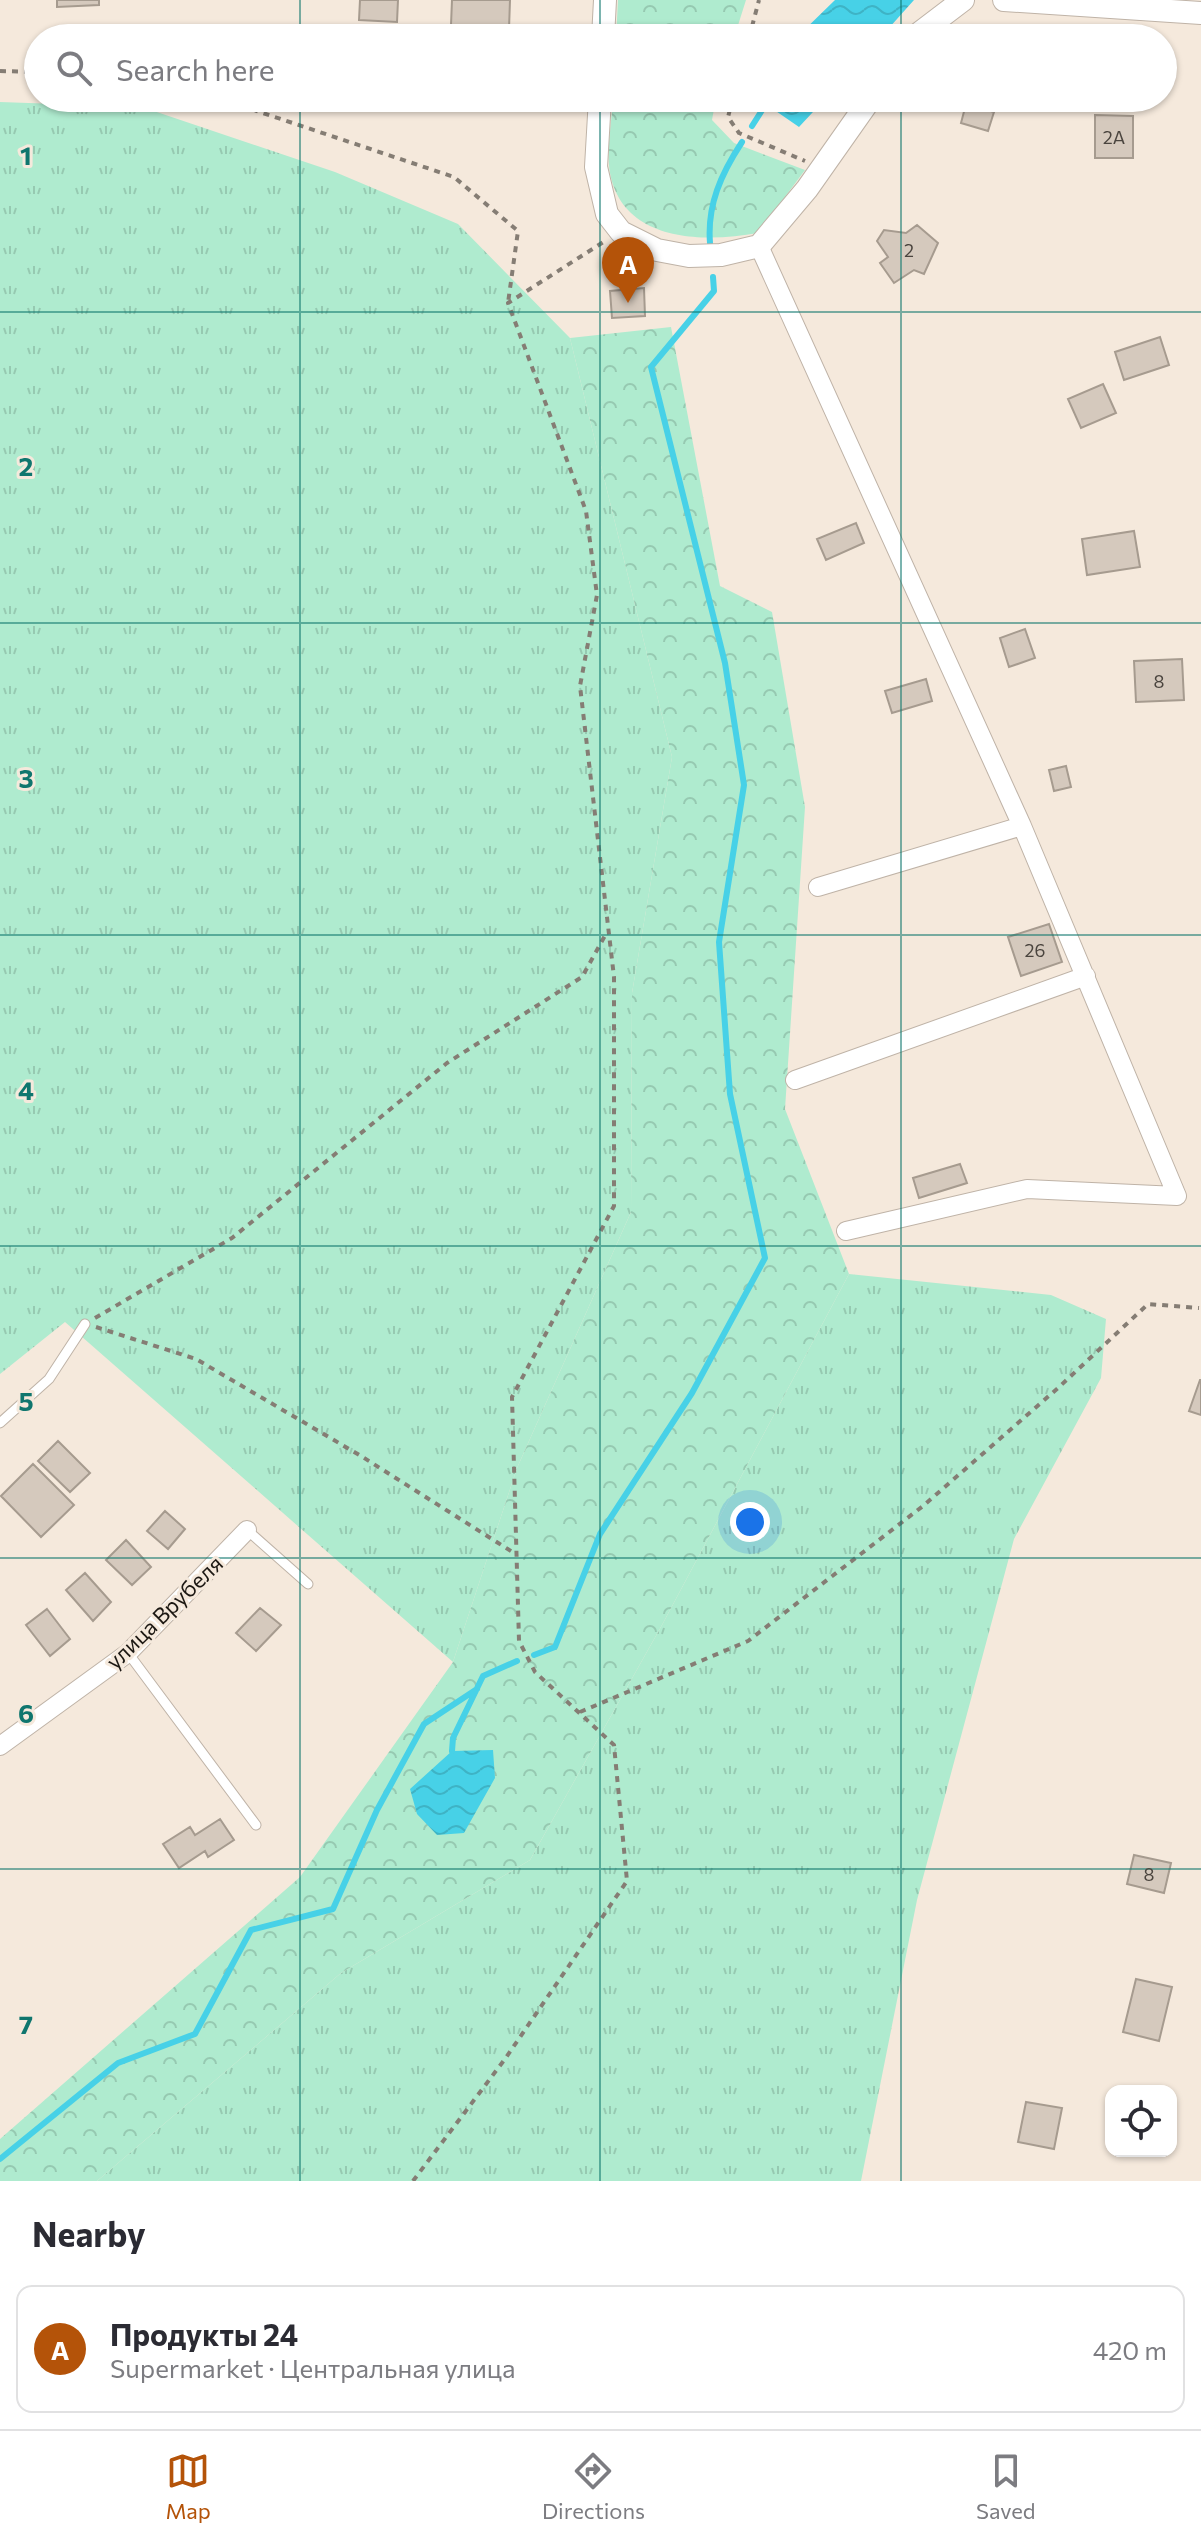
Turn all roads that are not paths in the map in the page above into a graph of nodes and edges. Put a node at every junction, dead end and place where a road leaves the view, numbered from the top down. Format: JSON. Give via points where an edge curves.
{"nodes":[{"id":1,"x":605,"y":0,"type":"edge"},
{"id":2,"x":963,"y":0,"type":"edge"},
{"id":3,"x":1004,"y":0,"type":"edge"},
{"id":4,"x":1201,"y":13,"type":"edge"},
{"id":5,"x":604,"y":24,"type":"edge"},
{"id":6,"x":931,"y":24,"type":"edge"},
{"id":7,"x":599,"y":112,"type":"edge"},
{"id":8,"x":861,"y":112,"type":"edge"},
{"id":9,"x":759,"y":246,"type":"junction"},
{"id":10,"x":1022,"y":826,"type":"junction"},
{"id":11,"x":818,"y":887,"type":"dead end"},
{"id":12,"x":1086,"y":976,"type":"junction"},
{"id":13,"x":795,"y":1080,"type":"dead end"},
{"id":14,"x":846,"y":1231,"type":"dead end"},
{"id":15,"x":85,"y":1324,"type":"road end"},
{"id":16,"x":0,"y":1423,"type":"edge"},
{"id":17,"x":247,"y":1530,"type":"joint"},
{"id":18,"x":308,"y":1584,"type":"dead end"},
{"id":19,"x":128,"y":1653,"type":"junction"},
{"id":20,"x":0,"y":1746,"type":"edge"},
{"id":21,"x":256,"y":1825,"type":"dead end"}],
"edges":[{"from":1,"to":5,"type":"street"},
{"from":2,"to":6,"type":"street"},
{"from":3,"to":4,"type":"street"},
{"from":7,"to":9,"type":"street","via":[[597,179],[607,214],[621,232],[657,250],[689,256]]},
{"from":8,"to":9,"type":"street"},
{"from":9,"to":10,"type":"street"},
{"from":10,"to":11,"type":"street"},
{"from":10,"to":12,"type":"street"},
{"from":12,"to":13,"type":"street"},
{"from":12,"to":14,"type":"street","via":[[1177,1196],[1027,1189]]},
{"from":15,"to":16,"type":"lane","via":[[49,1379]]},
{"from":17,"to":18,"type":"lane"},
{"from":17,"to":19,"type":"street","name":"улица Врубеля"},
{"from":19,"to":20,"type":"street","name":"улица Врубеля"},
{"from":19,"to":21,"type":"lane"}]}
